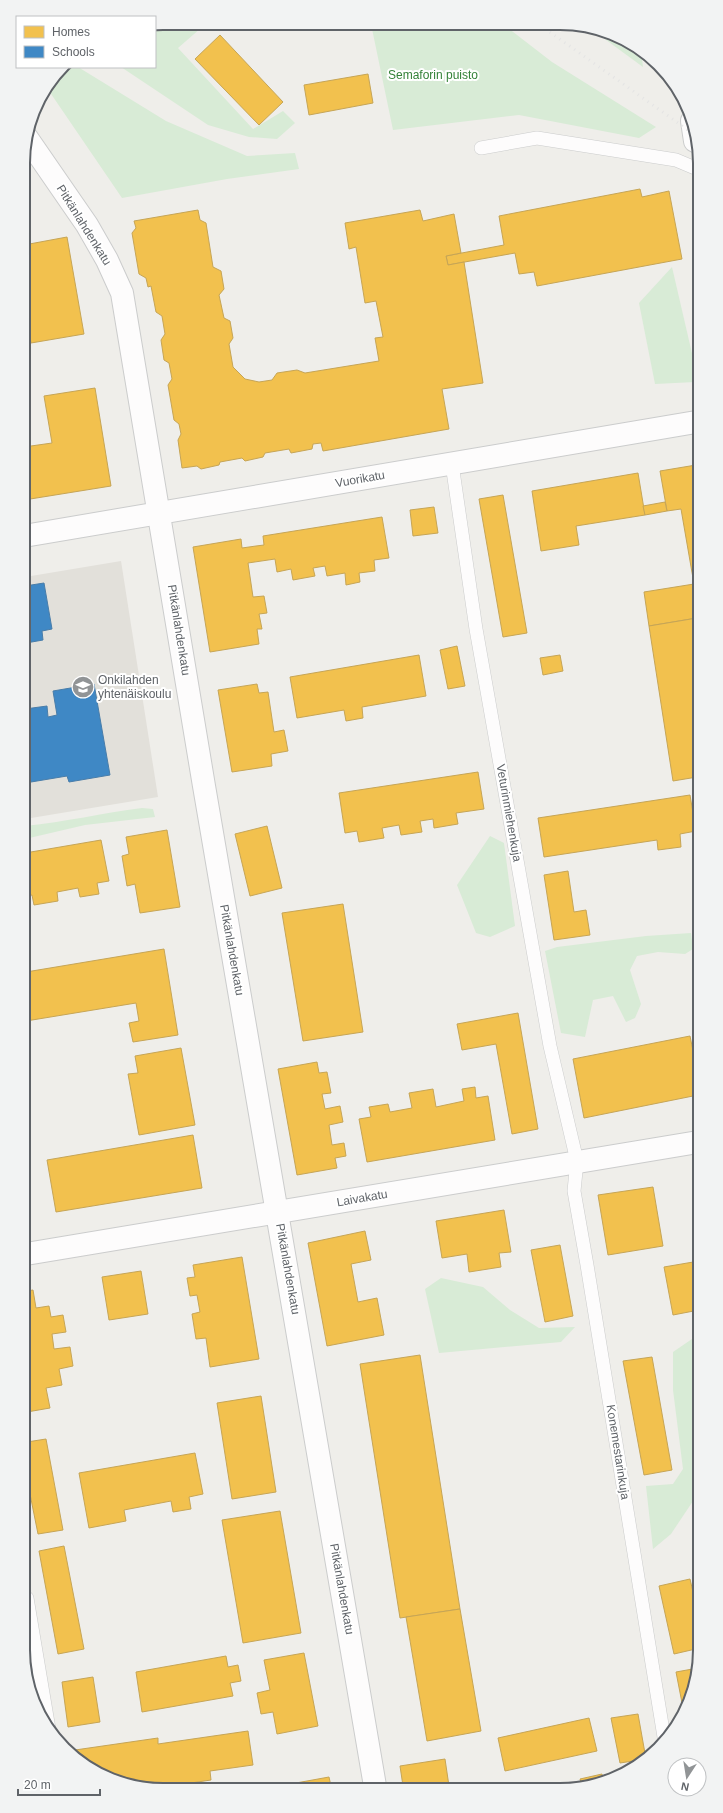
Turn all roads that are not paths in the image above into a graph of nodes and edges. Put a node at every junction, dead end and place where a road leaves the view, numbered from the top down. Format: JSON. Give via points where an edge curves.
{"nodes":[{"id":1,"x":32,"y":144,"type":"edge"},
{"id":2,"x":481,"y":148,"type":"dead end"},
{"id":3,"x":693,"y":167,"type":"edge"},
{"id":4,"x":693,"y":423,"type":"edge"},
{"id":5,"x":452,"y":464,"type":"junction"},
{"id":6,"x":159,"y":513,"type":"junction"},
{"id":7,"x":30,"y":535,"type":"edge"},
{"id":8,"x":693,"y":1143,"type":"edge"},
{"id":9,"x":577,"y":1161,"type":"junction"},
{"id":10,"x":278,"y":1213,"type":"junction"},
{"id":11,"x":30,"y":1253,"type":"edge"},
{"id":12,"x":30,"y":1616,"type":"edge"},
{"id":13,"x":46,"y":1713,"type":"edge"},
{"id":14,"x":663,"y":1734,"type":"edge"},
{"id":15,"x":374,"y":1783,"type":"edge"}],
"edges":[{"from":1,"to":6,"type":"street","name":"Pitkänlahdenkatu","via":[[87,225],[122,293]]},
{"from":2,"to":3,"type":"lane","via":[[537,138],[676,160]]},
{"from":4,"to":5,"type":"street","name":"Vuorikatu"},
{"from":5,"to":6,"type":"street","name":"Vuorikatu"},
{"from":5,"to":9,"type":"lane","name":"Veturinmiehenkuja","via":[[476,629],[550,1046]]},
{"from":6,"to":7,"type":"street","name":"Vuorikatu"},
{"from":6,"to":10,"type":"street","name":"Pitkänlahdenkatu"},
{"from":8,"to":9,"type":"street","name":"Laivakatu"},
{"from":9,"to":10,"type":"street","name":"Laivakatu"},
{"from":9,"to":14,"type":"lane","name":"Konemestarinkuja","via":[[574,1191]]},
{"from":10,"to":11,"type":"street","name":"Laivakatu"},
{"from":10,"to":15,"type":"street","name":"Pitkänlahdenkatu"},
{"from":12,"to":13,"type":"lane"}]}
